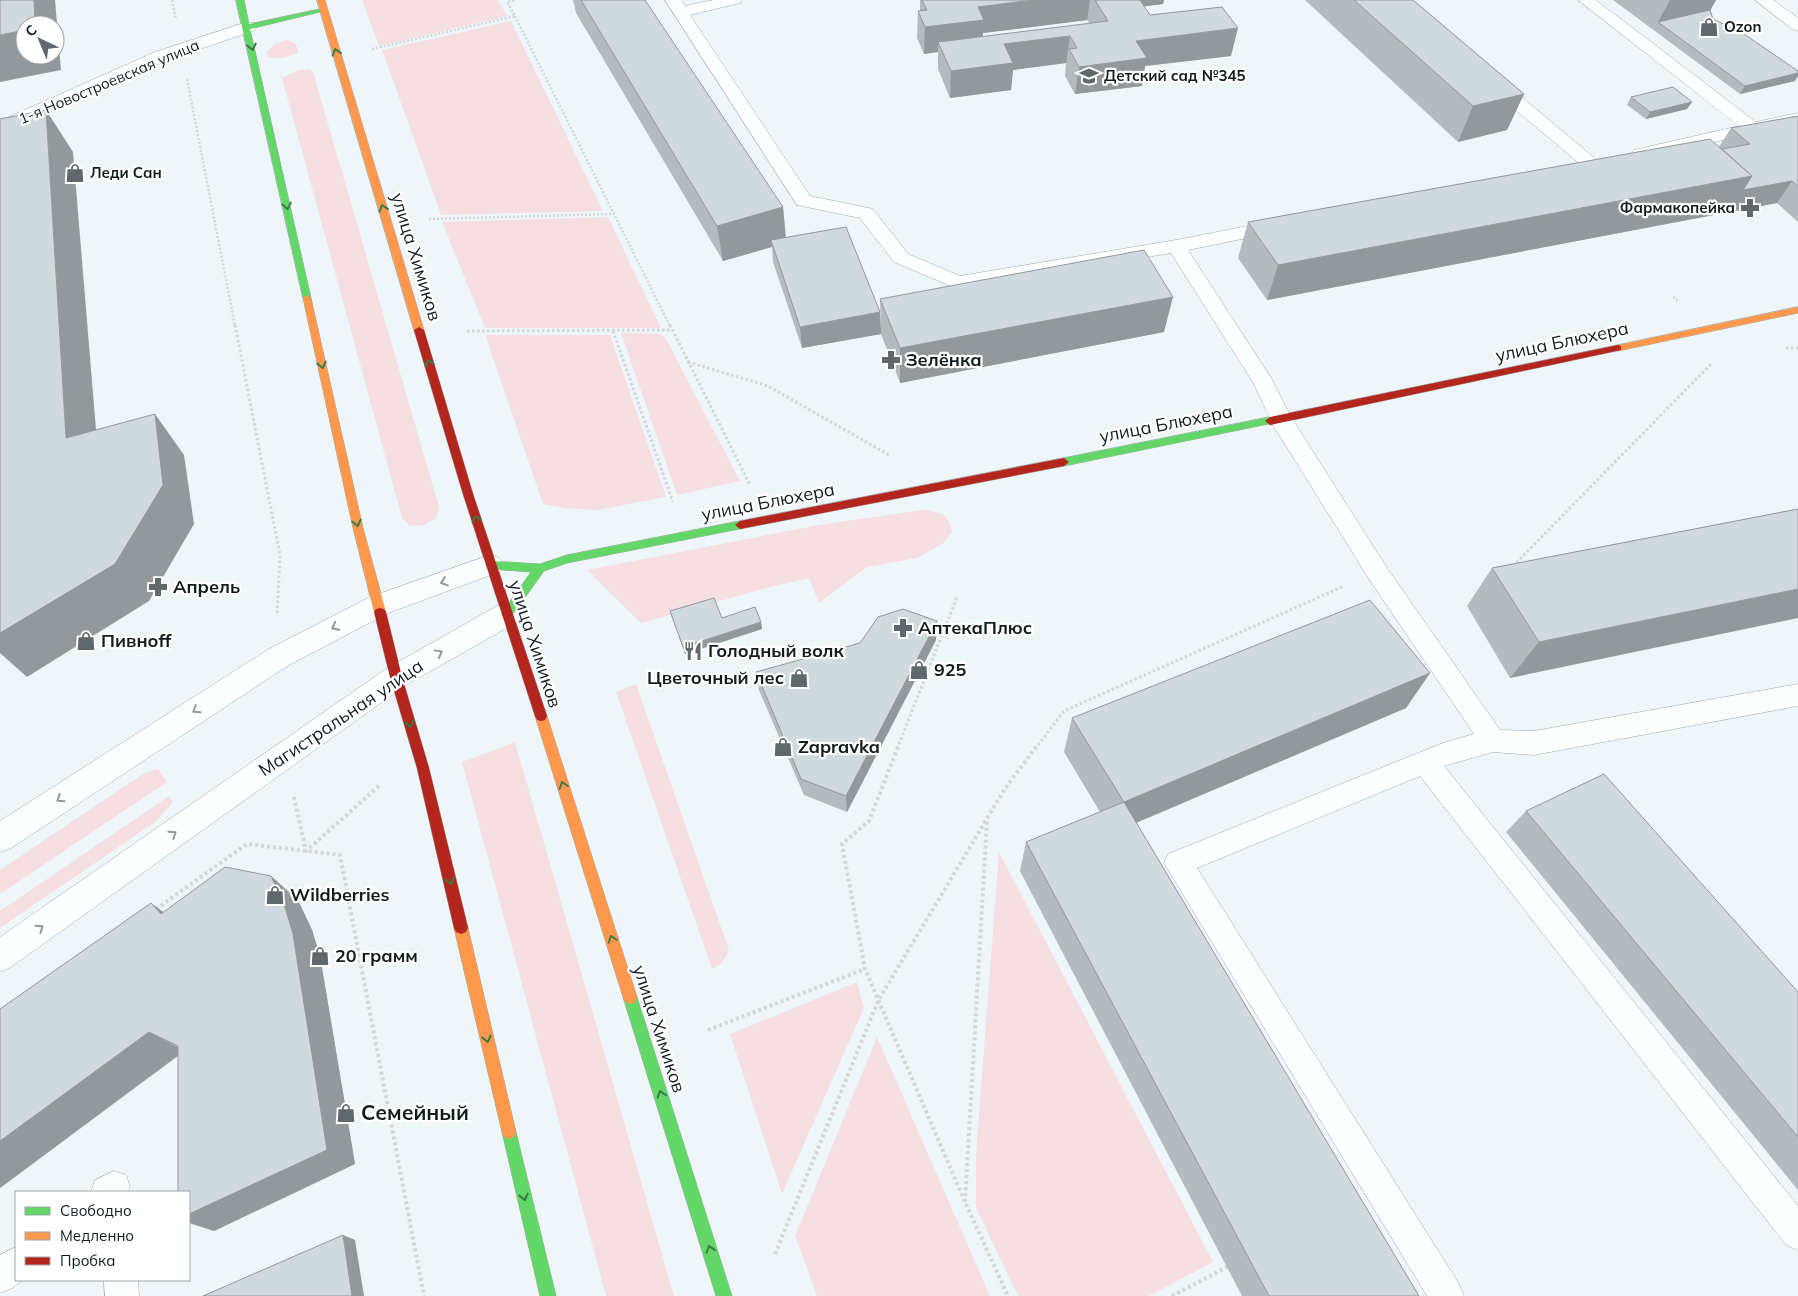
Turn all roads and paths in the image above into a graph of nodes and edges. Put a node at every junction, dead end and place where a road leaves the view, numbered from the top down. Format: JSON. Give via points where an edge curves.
{"nodes":[{"id":1,"x":172,"y":0,"type":"edge"},
{"id":2,"x":240,"y":0,"type":"edge"},
{"id":3,"x":516,"y":0,"type":"edge"},
{"id":4,"x":734,"y":0,"type":"edge"},
{"id":5,"x":1586,"y":0,"type":"edge"},
{"id":6,"x":1789,"y":0,"type":"edge"},
{"id":7,"x":506,"y":1,"type":"edge"},
{"id":8,"x":1766,"y":2,"type":"edge"},
{"id":9,"x":322,"y":5,"type":"edge"},
{"id":10,"x":677,"y":6,"type":"edge"},
{"id":11,"x":515,"y":16,"type":"junction"},
{"id":12,"x":1798,"y":26,"type":"edge"},
{"id":13,"x":247,"y":27,"type":"junction"},
{"id":14,"x":181,"y":49,"type":"junction"},
{"id":15,"x":372,"y":49,"type":"dead end"},
{"id":16,"x":1479,"y":70,"type":"edge"},
{"id":17,"x":1798,"y":118,"type":"edge"},
{"id":18,"x":0,"y":128,"type":"edge"},
{"id":19,"x":1754,"y":128,"type":"junction"},
{"id":20,"x":1607,"y":162,"type":"junction"},
{"id":21,"x":1573,"y":169,"type":"edge"},
{"id":22,"x":613,"y":214,"type":"junction"},
{"id":23,"x":429,"y":219,"type":"dead end"},
{"id":24,"x":1292,"y":223,"type":"edge"},
{"id":25,"x":1176,"y":246,"type":"junction"},
{"id":26,"x":1798,"y":310,"type":"edge"},
{"id":27,"x":671,"y":330,"type":"junction"},
{"id":28,"x":467,"y":331,"type":"dead end"},
{"id":29,"x":613,"y":331,"type":"junction"},
{"id":30,"x":688,"y":362,"type":"junction"},
{"id":31,"x":1713,"y":362,"type":"dead end"},
{"id":32,"x":1280,"y":419,"type":"junction"},
{"id":33,"x":889,"y":455,"type":"dead end"},
{"id":34,"x":750,"y":486,"type":"dead end"},
{"id":35,"x":673,"y":502,"type":"dead end"},
{"id":36,"x":490,"y":565,"type":"junction"},
{"id":37,"x":540,"y":568,"type":"junction"},
{"id":38,"x":1509,"y":571,"type":"edge"},
{"id":39,"x":1377,"y":572,"type":"junction"},
{"id":40,"x":957,"y":597,"type":"dead end"},
{"id":41,"x":378,"y":604,"type":"junction"},
{"id":42,"x":507,"y":614,"type":"junction"},
{"id":43,"x":277,"y":617,"type":"dead end"},
{"id":44,"x":396,"y":677,"type":"junction"},
{"id":45,"x":1798,"y":695,"type":"edge"},
{"id":46,"x":1493,"y":740,"type":"junction"},
{"id":47,"x":1425,"y":762,"type":"junction"},
{"id":48,"x":379,"y":786,"type":"dead end"},
{"id":49,"x":293,"y":791,"type":"dead end"},
{"id":50,"x":987,"y":820,"type":"junction"},
{"id":51,"x":0,"y":838,"type":"edge"},
{"id":52,"x":306,"y":851,"type":"junction"},
{"id":53,"x":152,"y":912,"type":"edge"},
{"id":54,"x":0,"y":956,"type":"edge"},
{"id":55,"x":865,"y":969,"type":"junction"},
{"id":56,"x":878,"y":1001,"type":"junction"},
{"id":57,"x":708,"y":1030,"type":"dead end"},
{"id":58,"x":965,"y":1202,"type":"junction"},
{"id":59,"x":1798,"y":1233,"type":"edge"},
{"id":60,"x":775,"y":1254,"type":"dead end"},
{"id":61,"x":15,"y":1265,"type":"edge"},
{"id":62,"x":1227,"y":1266,"type":"edge"},
{"id":63,"x":0,"y":1276,"type":"edge"},
{"id":64,"x":121,"y":1281,"type":"edge"},
{"id":65,"x":122,"y":1296,"type":"edge"},
{"id":66,"x":424,"y":1296,"type":"edge"},
{"id":67,"x":548,"y":1296,"type":"edge"},
{"id":68,"x":724,"y":1296,"type":"edge"},
{"id":69,"x":1008,"y":1296,"type":"edge"},
{"id":70,"x":1172,"y":1296,"type":"edge"},
{"id":71,"x":1448,"y":1296,"type":"edge"}],
"edges":[{"from":1,"to":14,"type":"path"},
{"from":2,"to":13,"type":"main road"},
{"from":3,"to":7,"type":"path"},
{"from":4,"to":10,"type":"lane"},
{"from":5,"to":19,"type":"lane"},
{"from":6,"to":8,"type":"lane"},
{"from":7,"to":11,"type":"path"},
{"from":8,"to":12,"type":"lane"},
{"from":9,"to":13,"type":"main road"},
{"from":36,"to":9,"type":"main road","name":"улица Химиков","one_way":true},
{"from":10,"to":25,"type":"lane","via":[[804,201],[866,213],[901,258],[958,283]]},
{"from":11,"to":15,"type":"path"},
{"from":11,"to":22,"type":"path"},
{"from":13,"to":14,"type":"street","name":"1-я Новостроевская улица"},
{"from":13,"to":41,"type":"main road","one_way":true,"via":[[358,528]]},
{"from":14,"to":18,"type":"street","name":"1-я Новостроевская улица"},
{"from":14,"to":43,"type":"path","via":[[280,555]]},
{"from":16,"to":20,"type":"lane"},
{"from":17,"to":19,"type":"lane"},
{"from":19,"to":20,"type":"lane"},
{"from":20,"to":21,"type":"lane"},
{"from":22,"to":23,"type":"path"},
{"from":22,"to":27,"type":"path"},
{"from":24,"to":25,"type":"lane"},
{"from":25,"to":32,"type":"lane","via":[[1264,383]]},
{"from":26,"to":32,"type":"main road","name":"улица Блюхера"},
{"from":27,"to":29,"type":"path"},
{"from":27,"to":30,"type":"path"},
{"from":28,"to":29,"type":"path"},
{"from":29,"to":35,"type":"path"},
{"from":30,"to":33,"type":"path","via":[[768,386]]},
{"from":30,"to":34,"type":"path"},
{"from":31,"to":38,"type":"path"},
{"from":32,"to":37,"type":"main road","name":"улица Блюхера","via":[[567,559]]},
{"from":32,"to":39,"type":"lane"},
{"from":36,"to":37,"type":"main road"},
{"from":36,"to":41,"type":"street","one_way":true},
{"from":36,"to":42,"type":"main road","name":"улица Химиков"},
{"from":37,"to":42,"type":"main road","name":"Магистральная улица"},
{"from":39,"to":46,"type":"lane"},
{"from":39,"to":50,"type":"path","via":[[1064,711],[1004,790]]},
{"from":40,"to":55,"type":"path","via":[[870,822],[842,844]]},
{"from":41,"to":44,"type":"main road"},
{"from":41,"to":51,"type":"street","one_way":true,"via":[[279,657]]},
{"from":44,"to":42,"type":"street","name":"Магистральная улица","one_way":true},
{"from":68,"to":42,"type":"main road","name":"улица Химиков","one_way":true},
{"from":54,"to":44,"type":"street","name":"Магистральная улица","one_way":true},
{"from":44,"to":67,"type":"main road","one_way":true,"via":[[423,768]]},
{"from":45,"to":46,"type":"lane","via":[[1534,743]]},
{"from":46,"to":47,"type":"lane","via":[[1452,750]]},
{"from":47,"to":59,"type":"lane"},
{"from":47,"to":71,"type":"lane","via":[[1178,862]]},
{"from":48,"to":52,"type":"path"},
{"from":49,"to":52,"type":"path"},
{"from":50,"to":56,"type":"path"},
{"from":50,"to":58,"type":"path"},
{"from":52,"to":53,"type":"path","via":[[247,844]]},
{"from":52,"to":66,"type":"path","via":[[340,854]]},
{"from":55,"to":56,"type":"path"},
{"from":55,"to":57,"type":"path"},
{"from":56,"to":58,"type":"path"},
{"from":56,"to":60,"type":"path"},
{"from":58,"to":69,"type":"path"},
{"from":61,"to":63,"type":"lane"},
{"from":62,"to":70,"type":"path"},
{"from":64,"to":65,"type":"lane"}]}
